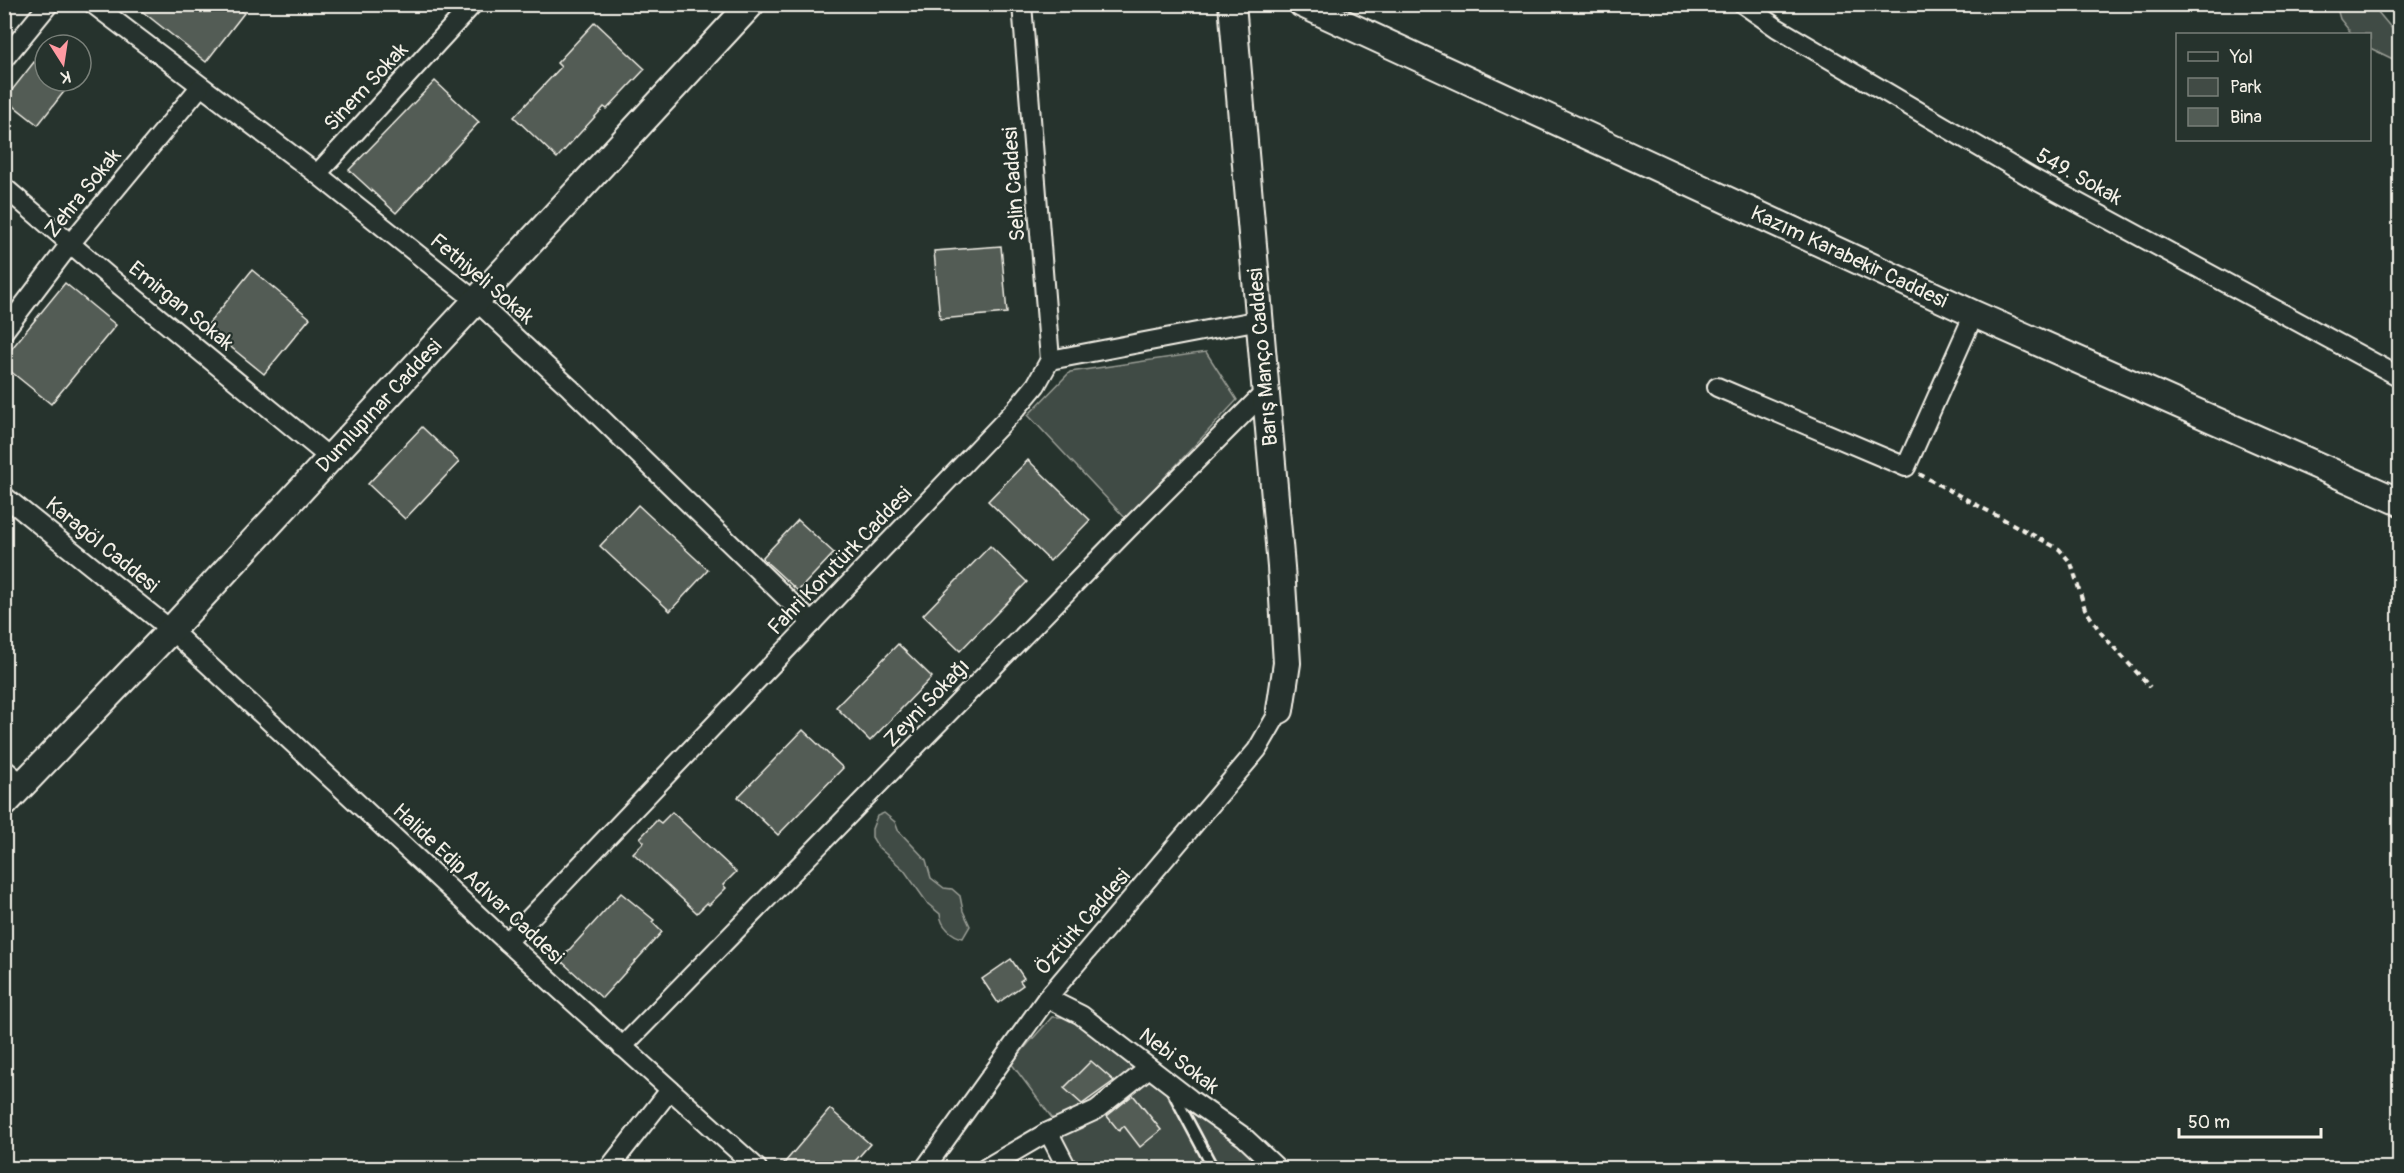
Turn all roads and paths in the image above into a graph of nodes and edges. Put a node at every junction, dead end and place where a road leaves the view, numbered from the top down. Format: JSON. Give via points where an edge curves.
{"nodes":[{"id":1,"x":49,"y":4,"type":"edge"},
{"id":2,"x":93,"y":4,"type":"edge"},
{"id":3,"x":473,"y":4,"type":"edge"},
{"id":4,"x":751,"y":4,"type":"edge"},
{"id":5,"x":1022,"y":4,"type":"edge"},
{"id":6,"x":1232,"y":4,"type":"edge"},
{"id":7,"x":1302,"y":4,"type":"edge"},
{"id":8,"x":1743,"y":4,"type":"edge"},
{"id":9,"x":4,"y":59,"type":"edge"},
{"id":10,"x":200,"y":87,"type":"junction"},
{"id":11,"x":317,"y":174,"type":"junction"},
{"id":12,"x":4,"y":188,"type":"edge"},
{"id":13,"x":70,"y":244,"type":"junction"},
{"id":14,"x":476,"y":301,"type":"junction"},
{"id":15,"x":1974,"y":314,"type":"junction"},
{"id":16,"x":1260,"y":320,"type":"junction"},
{"id":17,"x":4,"y":331,"type":"edge"},
{"id":18,"x":1050,"y":360,"type":"junction"},
{"id":19,"x":2400,"y":377,"type":"edge"},
{"id":20,"x":1717,"y":387,"type":"dead end"},
{"id":21,"x":1266,"y":392,"type":"junction"},
{"id":22,"x":330,"y":458,"type":"junction"},
{"id":23,"x":1906,"y":467,"type":"junction"},
{"id":24,"x":4,"y":496,"type":"edge"},
{"id":25,"x":2400,"y":501,"type":"edge"},
{"id":26,"x":812,"y":623,"type":"junction"},
{"id":27,"x":171,"y":630,"type":"junction"},
{"id":28,"x":2150,"y":687,"type":"dead end"},
{"id":29,"x":1280,"y":710,"type":"joint"},
{"id":30,"x":14,"y":777,"type":"edge"},
{"id":31,"x":4,"y":804,"type":"edge"},
{"id":32,"x":507,"y":942,"type":"junction"},
{"id":33,"x":1047,"y":998,"type":"junction"},
{"id":34,"x":622,"y":1047,"type":"junction"},
{"id":35,"x":1149,"y":1068,"type":"junction"},
{"id":36,"x":1166,"y":1081,"type":"junction"},
{"id":37,"x":670,"y":1090,"type":"junction"},
{"id":38,"x":1046,"y":1133,"type":"junction"},
{"id":39,"x":609,"y":1168,"type":"edge"},
{"id":40,"x":757,"y":1168,"type":"edge"},
{"id":41,"x":925,"y":1168,"type":"edge"},
{"id":42,"x":986,"y":1168,"type":"edge"},
{"id":43,"x":1067,"y":1168,"type":"edge"},
{"id":44,"x":1213,"y":1168,"type":"edge"},
{"id":45,"x":1277,"y":1168,"type":"edge"}],
"edges":[{"from":1,"to":9,"type":"street"},
{"from":2,"to":10,"type":"street","name":"Fethiyeli Sokak"},
{"from":3,"to":11,"type":"street","name":"Sinem Sokak"},
{"from":4,"to":14,"type":"street","name":"Dumlupınar Caddesi"},
{"from":5,"to":18,"type":"street","name":"Selin Caddesi"},
{"from":6,"to":16,"type":"street","name":"Barış Manço Caddesi"},
{"from":7,"to":15,"type":"street","name":"Kazım Karabekir Caddesi"},
{"from":8,"to":19,"type":"street","name":"549. Sokak","via":[[1777,28],[2022,172]]},
{"from":10,"to":11,"type":"street","name":"Fethiyeli Sokak"},
{"from":10,"to":13,"type":"street","name":"Zehra Sokak"},
{"from":11,"to":14,"type":"street","name":"Fethiyeli Sokak"},
{"from":12,"to":13,"type":"street","name":"Emirgan Sokak"},
{"from":13,"to":17,"type":"street","name":"Zehra Sokak"},
{"from":13,"to":22,"type":"street","name":"Emirgan Sokak"},
{"from":14,"to":22,"type":"street","name":"Dumlupınar Caddesi"},
{"from":14,"to":26,"type":"street","name":"Fethiyeli Sokak"},
{"from":15,"to":23,"type":"street"},
{"from":15,"to":25,"type":"street","name":"Kazım Karabekir Caddesi"},
{"from":16,"to":18,"type":"street"},
{"from":16,"to":21,"type":"street","name":"Barış Manço Caddesi"},
{"from":18,"to":26,"type":"street","name":"Fahri Korutürk Caddesi","via":[[1016,409]]},
{"from":20,"to":23,"type":"street"},
{"from":21,"to":29,"type":"street","name":"Barış Manço Caddesi","via":[[1287,663]]},
{"from":21,"to":34,"type":"street","name":"Zeyni Sokağı"},
{"from":22,"to":27,"type":"street","name":"Dumlupınar Caddesi"},
{"from":23,"to":28,"type":"path","via":[[2059,549],[2072,563],[2085,609],[2101,633]]},
{"from":24,"to":27,"type":"street","name":"Karagöl Caddesi"},
{"from":26,"to":32,"type":"street","name":"Fahri Korutürk Caddesi"},
{"from":27,"to":30,"type":"street","name":"Dumlupınar Caddesi"},
{"from":27,"to":32,"type":"street","name":"Halide Edip Adıvar Caddesi"},
{"from":29,"to":33,"type":"street","name":"Öztürk Caddesi","via":[[1257,750]]},
{"from":30,"to":31,"type":"street","name":"Dumlupınar Caddesi"},
{"from":32,"to":34,"type":"street","name":"Halide Edip Adıvar Caddesi"},
{"from":33,"to":35,"type":"street","name":"Nebi Sokak","via":[[1081,1015]]},
{"from":33,"to":41,"type":"street","name":"Öztürk Caddesi"},
{"from":34,"to":37,"type":"street","name":"Halide Edip Adıvar Caddesi"},
{"from":35,"to":36,"type":"street","name":"Nebi Sokak"},
{"from":35,"to":38,"type":"street","via":[[1096,1110]]},
{"from":36,"to":44,"type":"lane"},
{"from":36,"to":45,"type":"street","name":"Nebi Sokak","via":[[1244,1137]]},
{"from":37,"to":39,"type":"street"},
{"from":37,"to":40,"type":"street","name":"Halide Edip Adıvar Caddesi"},
{"from":38,"to":42,"type":"street"},
{"from":38,"to":43,"type":"street"}]}
